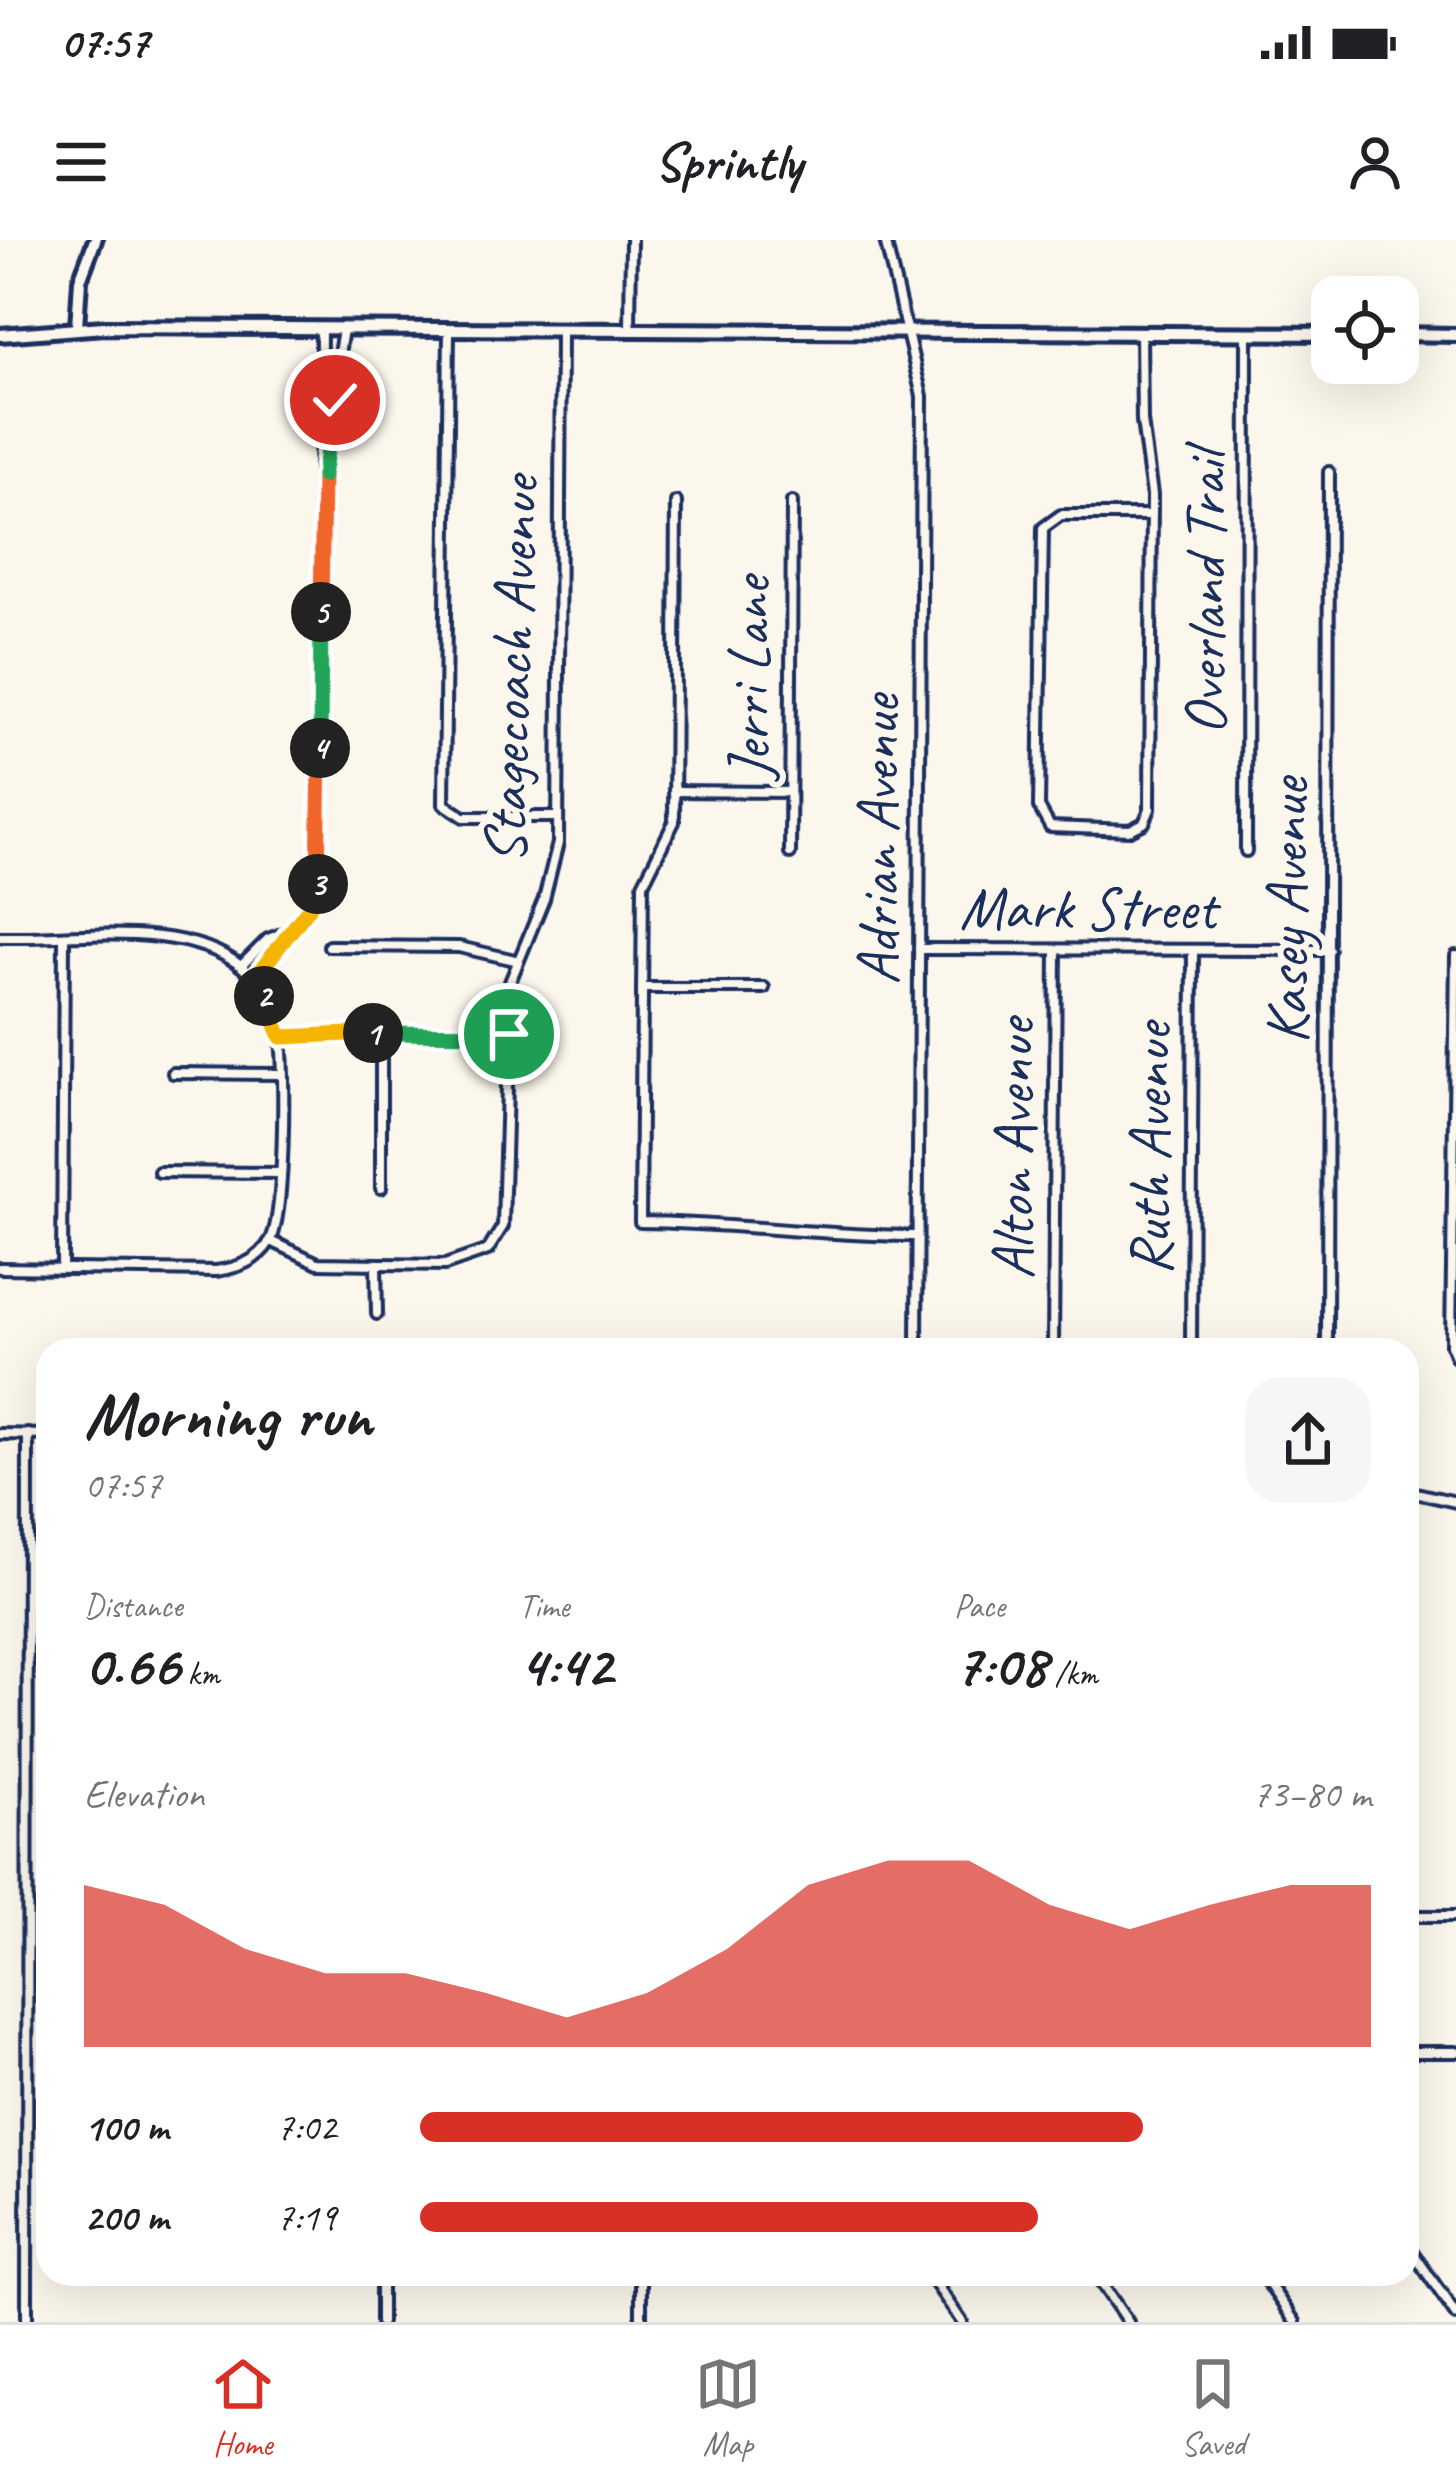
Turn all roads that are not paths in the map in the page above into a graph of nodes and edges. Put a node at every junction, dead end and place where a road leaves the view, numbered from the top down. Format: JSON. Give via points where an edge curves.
{"nodes":[{"id":1,"x":94,"y":240,"type":"edge"},
{"id":2,"x":631,"y":240,"type":"edge"},
{"id":3,"x":885,"y":240,"type":"edge"},
{"id":4,"x":77,"y":327,"type":"junction"},
{"id":5,"x":321,"y":328,"type":"junction"},
{"id":6,"x":343,"y":329,"type":"junction"},
{"id":7,"x":448,"y":330,"type":"junction"},
{"id":8,"x":561,"y":331,"type":"junction"},
{"id":9,"x":630,"y":331,"type":"junction"},
{"id":10,"x":907,"y":332,"type":"junction"},
{"id":11,"x":1141,"y":334,"type":"junction"},
{"id":12,"x":1247,"y":334,"type":"junction"},
{"id":13,"x":1311,"y":334,"type":"edge"},
{"id":14,"x":1419,"y":334,"type":"edge"},
{"id":15,"x":1456,"y":334,"type":"edge"},
{"id":16,"x":0,"y":335,"type":"edge"},
{"id":17,"x":323,"y":449,"type":"junction"},
{"id":18,"x":1329,"y":472,"type":"dead end"},
{"id":19,"x":676,"y":502,"type":"dead end"},
{"id":20,"x":791,"y":502,"type":"dead end"},
{"id":21,"x":1151,"y":515,"type":"junction"},
{"id":22,"x":674,"y":791,"type":"junction"},
{"id":23,"x":790,"y":792,"type":"junction"},
{"id":24,"x":558,"y":817,"type":"junction"},
{"id":25,"x":1246,"y":851,"type":"dead end"},
{"id":26,"x":790,"y":853,"type":"dead end"},
{"id":27,"x":289,"y":932,"type":"junction"},
{"id":28,"x":0,"y":937,"type":"edge"},
{"id":29,"x":64,"y":939,"type":"junction"},
{"id":30,"x":329,"y":946,"type":"dead end"},
{"id":31,"x":920,"y":950,"type":"junction"},
{"id":32,"x":1056,"y":950,"type":"junction"},
{"id":33,"x":1192,"y":950,"type":"junction"},
{"id":34,"x":1329,"y":950,"type":"junction"},
{"id":35,"x":1456,"y":956,"type":"edge"},
{"id":36,"x":515,"y":960,"type":"junction"},
{"id":37,"x":241,"y":966,"type":"junction"},
{"id":38,"x":254,"y":979,"type":"junction"},
{"id":39,"x":642,"y":988,"type":"junction"},
{"id":40,"x":764,"y":988,"type":"dead end"},
{"id":41,"x":381,"y":1033,"type":"junction"},
{"id":42,"x":509,"y":1034,"type":"junction"},
{"id":43,"x":281,"y":1037,"type":"junction"},
{"id":44,"x":173,"y":1073,"type":"dead end"},
{"id":45,"x":281,"y":1075,"type":"junction"},
{"id":46,"x":159,"y":1172,"type":"dead end"},
{"id":47,"x":280,"y":1173,"type":"junction"},
{"id":48,"x":381,"y":1188,"type":"dead end"},
{"id":49,"x":917,"y":1236,"type":"junction"},
{"id":50,"x":271,"y":1240,"type":"junction"},
{"id":51,"x":376,"y":1264,"type":"junction"},
{"id":52,"x":62,"y":1267,"type":"junction"},
{"id":53,"x":0,"y":1268,"type":"edge"},
{"id":54,"x":376,"y":1314,"type":"dead end"},
{"id":55,"x":917,"y":1338,"type":"edge"},
{"id":56,"x":1053,"y":1338,"type":"edge"},
{"id":57,"x":1191,"y":1338,"type":"edge"},
{"id":58,"x":1327,"y":1338,"type":"edge"},
{"id":59,"x":1456,"y":1357,"type":"edge"},
{"id":60,"x":0,"y":1434,"type":"edge"},
{"id":61,"x":28,"y":1434,"type":"junction"},
{"id":62,"x":36,"y":1434,"type":"edge"},
{"id":63,"x":1419,"y":1494,"type":"edge"},
{"id":64,"x":1456,"y":1502,"type":"edge"},
{"id":65,"x":1419,"y":1916,"type":"edge"},
{"id":66,"x":1456,"y":1916,"type":"edge"},
{"id":67,"x":1419,"y":2052,"type":"edge"},
{"id":68,"x":1456,"y":2052,"type":"edge"},
{"id":69,"x":1419,"y":2261,"type":"edge"},
{"id":70,"x":381,"y":2286,"type":"edge"},
{"id":71,"x":641,"y":2286,"type":"edge"},
{"id":72,"x":937,"y":2286,"type":"edge"},
{"id":73,"x":1103,"y":2286,"type":"edge"},
{"id":74,"x":1270,"y":2286,"type":"edge"},
{"id":75,"x":1456,"y":2315,"type":"edge"},
{"id":76,"x":27,"y":2322,"type":"edge"},
{"id":77,"x":381,"y":2322,"type":"edge"},
{"id":78,"x":641,"y":2322,"type":"edge"},
{"id":79,"x":962,"y":2322,"type":"edge"},
{"id":80,"x":1128,"y":2322,"type":"edge"},
{"id":81,"x":1295,"y":2322,"type":"edge"}],
"edges":[{"from":1,"to":4,"type":"main road","via":[[80,280]]},
{"from":2,"to":9,"type":"street"},
{"from":3,"to":10,"type":"street","name":"Adrian Avenue"},
{"from":4,"to":5,"type":"main road"},
{"from":4,"to":16,"type":"main road"},
{"from":5,"to":6,"type":"main road"},
{"from":5,"to":17,"type":"street"},
{"from":6,"to":7,"type":"main road"},
{"from":6,"to":17,"type":"street"},
{"from":7,"to":8,"type":"main road"},
{"from":7,"to":24,"type":"street","via":[[442,796],[448,811],[464,817]]},
{"from":8,"to":9,"type":"main road"},
{"from":8,"to":24,"type":"street","name":"Stagecoach Avenue"},
{"from":9,"to":10,"type":"main road"},
{"from":10,"to":11,"type":"main road"},
{"from":10,"to":31,"type":"street","name":"Adrian Avenue","via":[[922,396]]},
{"from":11,"to":12,"type":"main road"},
{"from":11,"to":21,"type":"street"},
{"from":12,"to":13,"type":"main road"},
{"from":12,"to":25,"type":"street","name":"Overland Trail"},
{"from":14,"to":15,"type":"main road"},
{"from":17,"to":27,"type":"street","via":[[318,883]]},
{"from":18,"to":34,"type":"street","name":"Kasey Avenue"},
{"from":19,"to":22,"type":"street"},
{"from":20,"to":23,"type":"street","name":"Jerri Lane"},
{"from":21,"to":21,"type":"street","via":[[1148,816],[1130,830],[1050,826],[1039,807],[1043,528],[1061,515]]},
{"from":22,"to":23,"type":"street"},
{"from":22,"to":39,"type":"street","via":[[674,822],[643,884]]},
{"from":23,"to":26,"type":"street","name":"Jerri Lane"},
{"from":24,"to":36,"type":"street","name":"Stagecoach Avenue","via":[[551,878]]},
{"from":27,"to":37,"type":"street","via":[[268,939]]},
{"from":27,"to":38,"type":"street"},
{"from":28,"to":29,"type":"street"},
{"from":29,"to":37,"type":"street","via":[[189,940]]},
{"from":29,"to":52,"type":"street"},
{"from":30,"to":36,"type":"street","via":[[472,947]]},
{"from":31,"to":32,"type":"street","name":"Mark Street"},
{"from":31,"to":49,"type":"street","name":"Adrian Avenue"},
{"from":32,"to":33,"type":"street","name":"Mark Street"},
{"from":32,"to":56,"type":"street","name":"Alton Avenue"},
{"from":33,"to":34,"type":"street","name":"Mark Street"},
{"from":33,"to":57,"type":"street","name":"Ruth Avenue"},
{"from":34,"to":58,"type":"street","name":"Kasey Avenue"},
{"from":35,"to":59,"type":"street"},
{"from":36,"to":42,"type":"street","name":"Stagecoach Avenue"},
{"from":37,"to":38,"type":"street"},
{"from":38,"to":43,"type":"street"},
{"from":39,"to":40,"type":"street"},
{"from":39,"to":49,"type":"street","via":[[640,1222]]},
{"from":41,"to":42,"type":"street"},
{"from":41,"to":43,"type":"street"},
{"from":41,"to":48,"type":"street"},
{"from":42,"to":51,"type":"street","name":"Stagecoach Avenue","via":[[507,1212],[496,1238],[460,1264]]},
{"from":43,"to":45,"type":"street"},
{"from":44,"to":45,"type":"street"},
{"from":45,"to":47,"type":"street"},
{"from":46,"to":47,"type":"street"},
{"from":47,"to":50,"type":"street"},
{"from":49,"to":55,"type":"street","name":"Adrian Avenue"},
{"from":50,"to":51,"type":"street","name":"Stagecoach Avenue","via":[[318,1263]]},
{"from":50,"to":52,"type":"street","via":[[233,1269]]},
{"from":51,"to":54,"type":"street"},
{"from":52,"to":53,"type":"street"},
{"from":60,"to":61,"type":"street"},
{"from":61,"to":62,"type":"street"},
{"from":61,"to":76,"type":"street"},
{"from":63,"to":64,"type":"street"},
{"from":65,"to":66,"type":"street"},
{"from":67,"to":68,"type":"street"},
{"from":69,"to":75,"type":"street"},
{"from":70,"to":77,"type":"street"},
{"from":71,"to":78,"type":"street"},
{"from":72,"to":79,"type":"street"},
{"from":73,"to":80,"type":"street"},
{"from":74,"to":81,"type":"street"}]}
